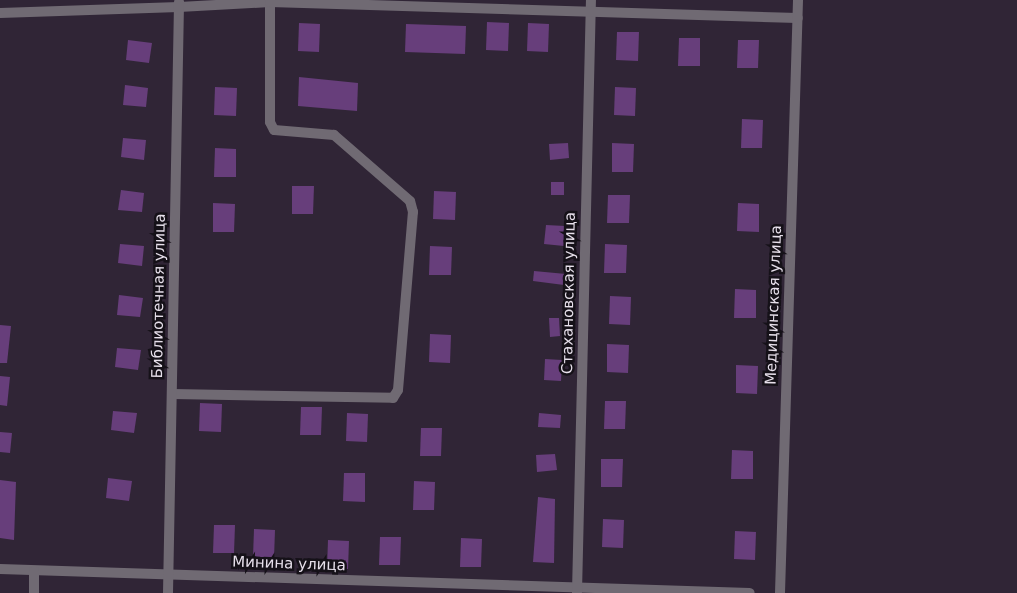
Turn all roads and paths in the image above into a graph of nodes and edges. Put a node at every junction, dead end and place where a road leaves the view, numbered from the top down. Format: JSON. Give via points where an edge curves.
{"nodes":[{"id":1,"x":798,"y":0,"type":"edge"},
{"id":2,"x":270,"y":2,"type":"junction"},
{"id":3,"x":179,"y":3,"type":"edge"},
{"id":4,"x":590,"y":5,"type":"edge"},
{"id":5,"x":0,"y":13,"type":"edge"},
{"id":6,"x":798,"y":18,"type":"junction"},
{"id":7,"x":173,"y":394,"type":"junction"},
{"id":8,"x":0,"y":569,"type":"edge"},
{"id":9,"x":34,"y":571,"type":"junction"},
{"id":10,"x":169,"y":576,"type":"junction"},
{"id":11,"x":577,"y":590,"type":"edge"},
{"id":12,"x":34,"y":593,"type":"edge"},
{"id":13,"x":168,"y":593,"type":"edge"},
{"id":14,"x":750,"y":593,"type":"edge"},
{"id":15,"x":780,"y":593,"type":"edge"}],
"edges":[{"from":1,"to":6,"type":"street","name":"Медицинская улица"},
{"from":2,"to":3,"type":"street"},
{"from":2,"to":4,"type":"street"},
{"from":2,"to":7,"type":"street","via":[[270,122],[274,130],[334,135],[410,201],[413,212],[398,390],[393,398]]},
{"from":3,"to":5,"type":"street"},
{"from":3,"to":7,"type":"street","name":"Библиотечная улица"},
{"from":4,"to":6,"type":"street"},
{"from":4,"to":11,"type":"street","name":"Стахановская улица"},
{"from":6,"to":15,"type":"street","name":"Медицинская улица"},
{"from":7,"to":10,"type":"street","name":"Библиотечная улица"},
{"from":8,"to":9,"type":"street","name":"Минина улица"},
{"from":9,"to":10,"type":"street","name":"Минина улица"},
{"from":9,"to":12,"type":"street"},
{"from":10,"to":11,"type":"street","name":"Минина улица"},
{"from":10,"to":13,"type":"street","name":"Библиотечная улица"},
{"from":11,"to":14,"type":"street","name":"Минина улица"}]}
